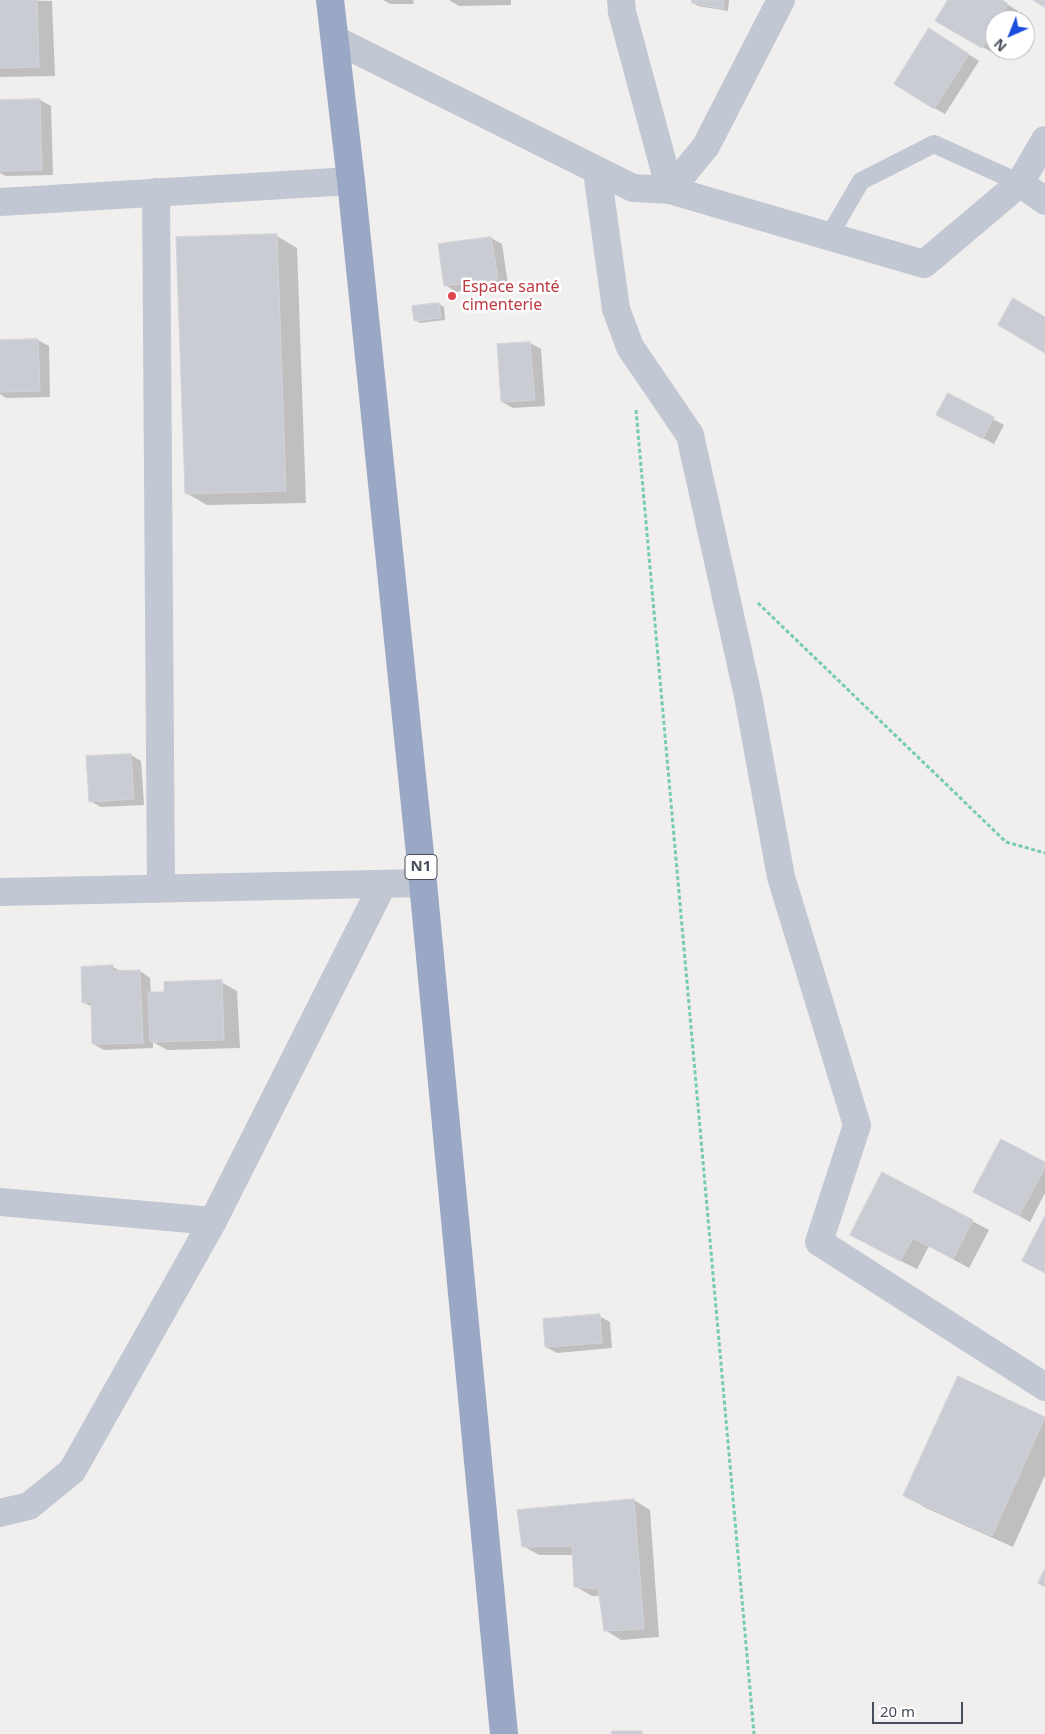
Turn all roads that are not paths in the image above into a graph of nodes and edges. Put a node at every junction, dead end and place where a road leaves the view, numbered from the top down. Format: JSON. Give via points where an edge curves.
{"nodes":[{"id":1,"x":621,"y":0,"type":"edge"},
{"id":2,"x":781,"y":0,"type":"edge"},
{"id":3,"x":329,"y":3,"type":"edge"},
{"id":4,"x":336,"y":40,"type":"junction"},
{"id":5,"x":1045,"y":140,"type":"edge"},
{"id":6,"x":597,"y":171,"type":"junction"},
{"id":7,"x":351,"y":181,"type":"junction"},
{"id":8,"x":1020,"y":183,"type":"junction"},
{"id":9,"x":670,"y":190,"type":"junction"},
{"id":10,"x":156,"y":192,"type":"junction"},
{"id":11,"x":1045,"y":201,"type":"edge"},
{"id":12,"x":0,"y":202,"type":"edge"},
{"id":13,"x":829,"y":236,"type":"junction"},
{"id":14,"x":423,"y":883,"type":"junction"},
{"id":15,"x":383,"y":884,"type":"junction"},
{"id":16,"x":161,"y":889,"type":"junction"},
{"id":17,"x":0,"y":892,"type":"edge"},
{"id":18,"x":0,"y":1202,"type":"edge"},
{"id":19,"x":213,"y":1221,"type":"junction"},
{"id":20,"x":1045,"y":1387,"type":"edge"},
{"id":21,"x":0,"y":1513,"type":"edge"},
{"id":22,"x":504,"y":1734,"type":"edge"}],
"edges":[{"from":1,"to":9,"type":"street"},
{"from":2,"to":9,"type":"street","via":[[706,146]]},
{"from":3,"to":4,"type":"highway","number":"N1"},
{"from":4,"to":6,"type":"street"},
{"from":4,"to":7,"type":"highway","number":"N1"},
{"from":5,"to":8,"type":"street"},
{"from":6,"to":9,"type":"street","via":[[633,188]]},
{"from":6,"to":20,"type":"street","via":[[616,309],[630,347],[690,435],[748,696],[781,876],[857,1125],[819,1242]]},
{"from":7,"to":10,"type":"street"},
{"from":7,"to":14,"type":"highway","number":"N1"},
{"from":8,"to":11,"type":"street"},
{"from":8,"to":13,"type":"street","via":[[924,264]]},
{"from":8,"to":13,"type":"lane","via":[[934,144],[861,180]]},
{"from":9,"to":13,"type":"street"},
{"from":10,"to":12,"type":"street"},
{"from":10,"to":16,"type":"street"},
{"from":14,"to":15,"type":"street"},
{"from":14,"to":22,"type":"highway","number":"N1"},
{"from":15,"to":16,"type":"street"},
{"from":15,"to":19,"type":"street"},
{"from":16,"to":17,"type":"street"},
{"from":18,"to":19,"type":"street"},
{"from":19,"to":21,"type":"street","via":[[72,1471],[29,1506]]}]}
